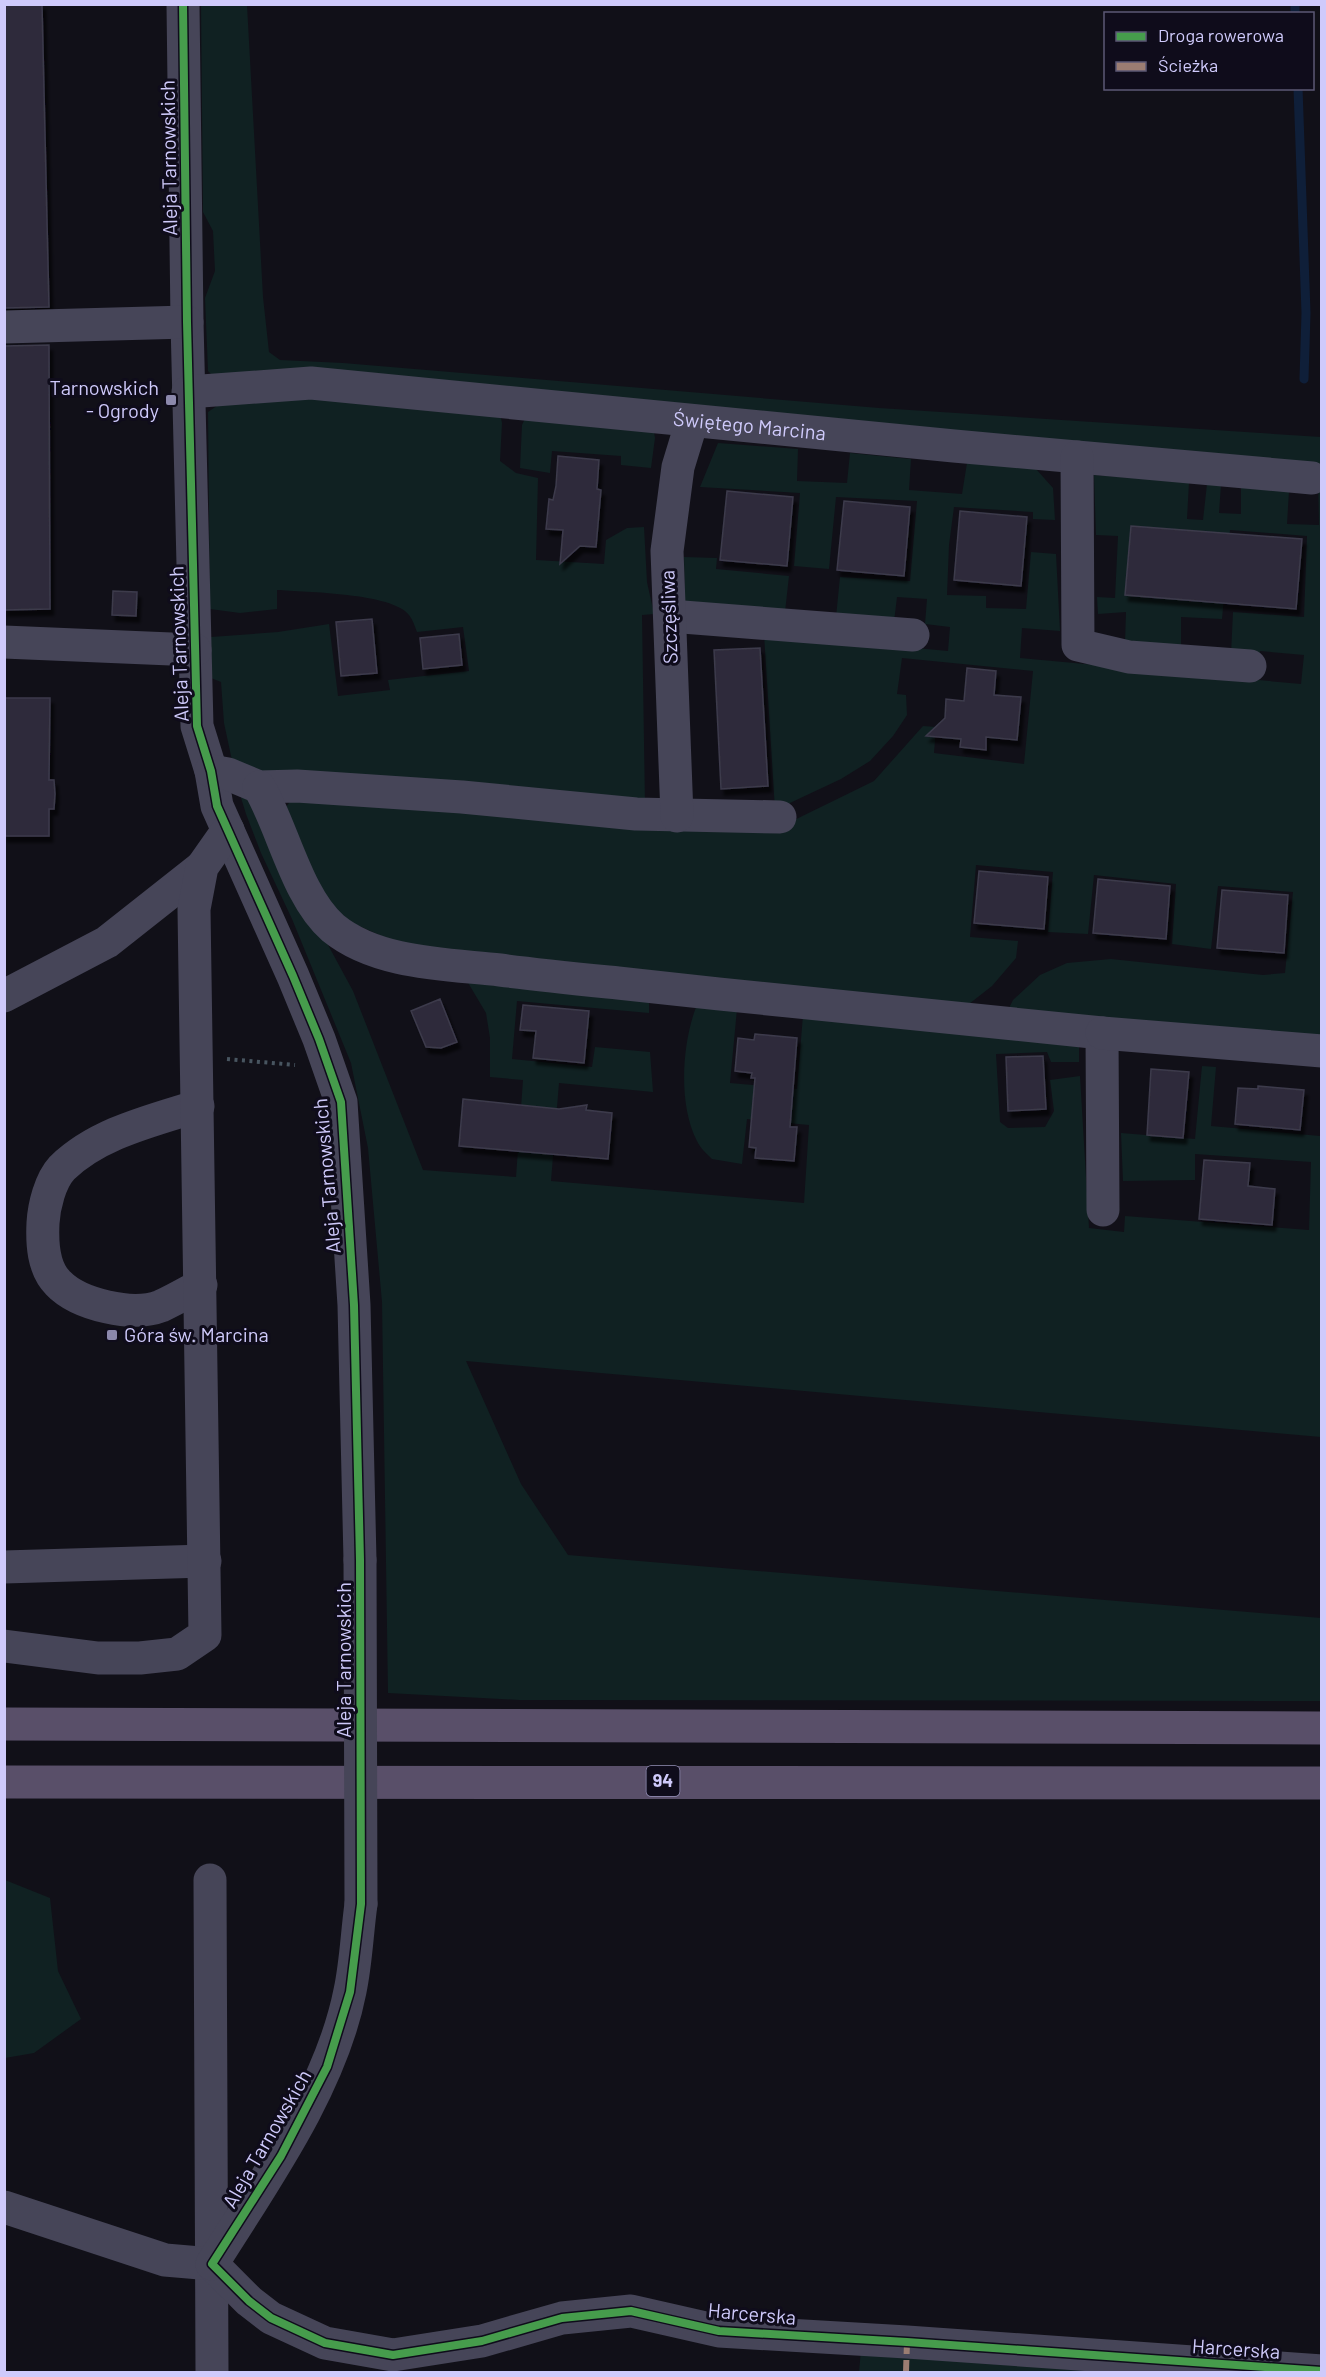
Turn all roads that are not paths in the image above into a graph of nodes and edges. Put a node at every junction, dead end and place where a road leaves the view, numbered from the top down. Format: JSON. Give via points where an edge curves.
{"nodes":[{"id":1,"x":183,"y":4,"type":"edge"},
{"id":2,"x":187,"y":322,"type":"junction"},
{"id":3,"x":4,"y":327,"type":"edge"},
{"id":4,"x":188,"y":392,"type":"junction"},
{"id":5,"x":692,"y":421,"type":"junction"},
{"id":6,"x":1077,"y":457,"type":"junction"},
{"id":7,"x":1312,"y":478,"type":"dead end"},
{"id":8,"x":670,"y":616,"type":"junction"},
{"id":9,"x":913,"y":635,"type":"dead end"},
{"id":10,"x":4,"y":642,"type":"edge"},
{"id":11,"x":195,"y":650,"type":"junction"},
{"id":12,"x":1250,"y":666,"type":"dead end"},
{"id":13,"x":211,"y":771,"type":"junction"},
{"id":14,"x":259,"y":787,"type":"junction"},
{"id":15,"x":677,"y":816,"type":"junction"},
{"id":16,"x":780,"y":817,"type":"dead end"},
{"id":17,"x":228,"y":830,"type":"junction"},
{"id":18,"x":202,"y":867,"type":"junction"},
{"id":19,"x":4,"y":996,"type":"edge"},
{"id":20,"x":1102,"y":1033,"type":"junction"},
{"id":21,"x":1322,"y":1051,"type":"edge"},
{"id":22,"x":198,"y":1106,"type":"junction"},
{"id":23,"x":1103,"y":1210,"type":"dead end"},
{"id":24,"x":201,"y":1285,"type":"junction"},
{"id":25,"x":205,"y":1561,"type":"junction"},
{"id":26,"x":4,"y":1567,"type":"edge"},
{"id":27,"x":4,"y":1646,"type":"edge"},
{"id":28,"x":4,"y":1724,"type":"edge"},
{"id":29,"x":1322,"y":1728,"type":"edge"},
{"id":30,"x":4,"y":1782,"type":"edge"},
{"id":31,"x":1322,"y":1783,"type":"edge"},
{"id":32,"x":210,"y":1880,"type":"dead end"},
{"id":33,"x":4,"y":2207,"type":"edge"},
{"id":34,"x":212,"y":2264,"type":"junction"},
{"id":35,"x":1196,"y":2367,"type":"edge"},
{"id":36,"x":1322,"y":2371,"type":"edge"},
{"id":37,"x":212,"y":2373,"type":"edge"}],
"edges":[{"from":1,"to":2,"type":"street","name":"Aleja Tarnowskich"},
{"from":2,"to":3,"type":"street"},
{"from":2,"to":4,"type":"street","name":"Aleja Tarnowskich"},
{"from":4,"to":5,"type":"street","name":"Świętego Marcina","via":[[311,383]]},
{"from":4,"to":11,"type":"street","name":"Aleja Tarnowskich"},
{"from":5,"to":6,"type":"street","name":"Świętego Marcina"},
{"from":5,"to":8,"type":"street","name":"Szczęśliwa","via":[[678,467],[670,522]]},
{"from":6,"to":7,"type":"street","name":"Świętego Marcina"},
{"from":6,"to":12,"type":"street","via":[[1078,645],[1129,657]]},
{"from":8,"to":9,"type":"street"},
{"from":8,"to":15,"type":"street","name":"Szczęśliwa"},
{"from":10,"to":11,"type":"street"},
{"from":11,"to":13,"type":"street","name":"Aleja Tarnowskich","via":[[197,726]]},
{"from":13,"to":14,"type":"street"},
{"from":13,"to":17,"type":"street","name":"Aleja Tarnowskich","via":[[217,806]]},
{"from":14,"to":15,"type":"street","via":[[462,797]]},
{"from":14,"to":20,"type":"street","via":[[313,903],[332,926],[356,944],[396,956],[668,989]]},
{"from":15,"to":16,"type":"street"},
{"from":17,"to":18,"type":"street"},
{"from":17,"to":34,"type":"street","name":"Aleja Tarnowskich","bridge":true,"via":[[293,976],[341,1102],[354,1305],[360,1560],[361,1904],[350,1992],[327,2067],[281,2156]]},
{"from":18,"to":19,"type":"street","via":[[107,942]]},
{"from":18,"to":22,"type":"street","via":[[194,909]]},
{"from":20,"to":21,"type":"street"},
{"from":20,"to":23,"type":"street"},
{"from":22,"to":24,"type":"street"},
{"from":22,"to":24,"type":"street","via":[[113,1135],[61,1169],[50,1188],[43,1214],[42,1240],[46,1261],[58,1283],[107,1309],[159,1307]]},
{"from":24,"to":25,"type":"street"},
{"from":25,"to":26,"type":"street"},
{"from":25,"to":27,"type":"street","via":[[205,1635],[177,1654],[98,1658]]},
{"from":28,"to":29,"type":"main road"},
{"from":30,"to":31,"type":"main road","number":"94"},
{"from":32,"to":34,"type":"street","name":"Aleja Tarnowskich"},
{"from":33,"to":34,"type":"street","via":[[165,2260]]},
{"from":34,"to":35,"type":"street","name":"Harcerska","via":[[271,2318],[325,2343],[393,2355],[482,2341],[562,2318],[631,2311],[719,2331]]},
{"from":34,"to":37,"type":"street","name":"Aleja Tarnowskich"},
{"from":35,"to":36,"type":"street","name":"Harcerska"}]}
